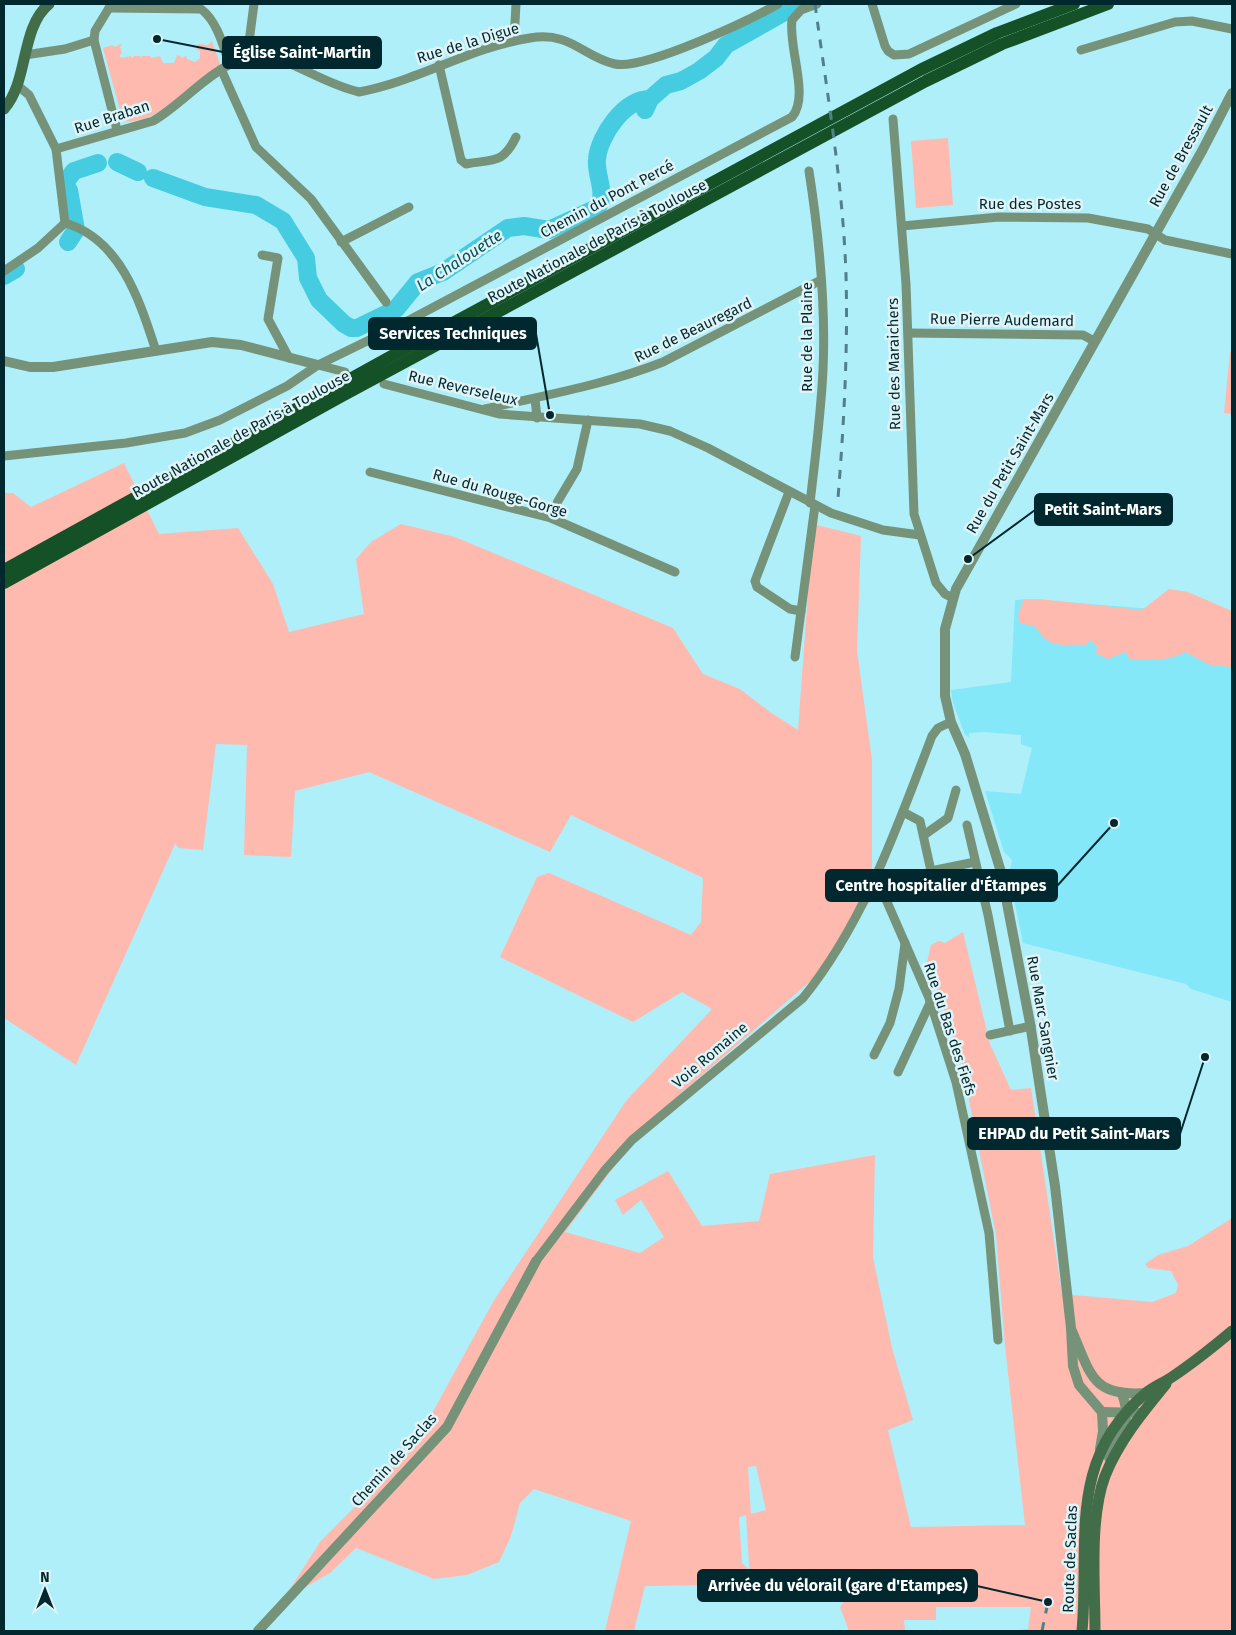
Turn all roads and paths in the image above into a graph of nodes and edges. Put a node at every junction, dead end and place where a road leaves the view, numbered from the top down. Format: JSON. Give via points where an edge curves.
{"nodes":[{"id":1,"x":49,"y":4,"type":"edge"},
{"id":2,"x":254,"y":4,"type":"edge"},
{"id":3,"x":516,"y":4,"type":"edge"},
{"id":4,"x":778,"y":4,"type":"edge"},
{"id":5,"x":817,"y":4,"type":"edge"},
{"id":6,"x":872,"y":4,"type":"edge"},
{"id":7,"x":1016,"y":4,"type":"edge"},
{"id":8,"x":1074,"y":4,"type":"edge"},
{"id":9,"x":1108,"y":4,"type":"edge"},
{"id":10,"x":109,"y":6,"type":"edge"},
{"id":11,"x":1232,"y":29,"type":"edge"},
{"id":12,"x":94,"y":40,"type":"junction"},
{"id":13,"x":514,"y":41,"type":"junction"},
{"id":14,"x":1081,"y":50,"type":"dead end"},
{"id":15,"x":25,"y":55,"type":"junction"},
{"id":16,"x":247,"y":57,"type":"junction"},
{"id":17,"x":439,"y":65,"type":"junction"},
{"id":18,"x":225,"y":66,"type":"junction"},
{"id":19,"x":17,"y":84,"type":"junction"},
{"id":20,"x":1232,"y":93,"type":"edge"},
{"id":21,"x":4,"y":109,"type":"edge"},
{"id":22,"x":893,"y":119,"type":"dead end"},
{"id":23,"x":117,"y":130,"type":"junction"},
{"id":24,"x":516,"y":137,"type":"dead end"},
{"id":25,"x":56,"y":150,"type":"junction"},
{"id":26,"x":809,"y":171,"type":"dead end"},
{"id":27,"x":409,"y":207,"type":"dead end"},
{"id":28,"x":73,"y":225,"type":"junction"},
{"id":29,"x":902,"y":226,"type":"junction"},
{"id":30,"x":1156,"y":233,"type":"junction"},
{"id":31,"x":341,"y":242,"type":"junction"},
{"id":32,"x":1232,"y":254,"type":"edge"},
{"id":33,"x":262,"y":255,"type":"dead end"},
{"id":34,"x":4,"y":271,"type":"edge"},
{"id":35,"x":821,"y":280,"type":"junction"},
{"id":36,"x":386,"y":302,"type":"dead end"},
{"id":37,"x":908,"y":333,"type":"junction"},
{"id":38,"x":1094,"y":340,"type":"junction"},
{"id":39,"x":156,"y":351,"type":"junction"},
{"id":40,"x":289,"y":358,"type":"junction"},
{"id":41,"x":4,"y":362,"type":"edge"},
{"id":42,"x":318,"y":365,"type":"junction"},
{"id":43,"x":345,"y":372,"type":"dead end"},
{"id":44,"x":384,"y":384,"type":"dead end"},
{"id":45,"x":534,"y":399,"type":"junction"},
{"id":46,"x":483,"y":410,"type":"junction"},
{"id":47,"x":537,"y":418,"type":"junction"},
{"id":48,"x":588,"y":420,"type":"junction"},
{"id":49,"x":4,"y":456,"type":"edge"},
{"id":50,"x":370,"y":472,"type":"dead end"},
{"id":51,"x":789,"y":492,"type":"junction"},
{"id":52,"x":812,"y":504,"type":"junction"},
{"id":53,"x":551,"y":518,"type":"junction"},
{"id":54,"x":920,"y":535,"type":"junction"},
{"id":55,"x":4,"y":570,"type":"edge"},
{"id":56,"x":675,"y":572,"type":"dead end"},
{"id":57,"x":4,"y":583,"type":"edge"},
{"id":58,"x":953,"y":598,"type":"junction"},
{"id":59,"x":801,"y":611,"type":"junction"},
{"id":60,"x":795,"y":657,"type":"dead end"},
{"id":61,"x":951,"y":722,"type":"junction"},
{"id":62,"x":956,"y":790,"type":"dead end"},
{"id":63,"x":903,"y":812,"type":"junction"},
{"id":64,"x":967,"y":826,"type":"dead end"},
{"id":65,"x":924,"y":835,"type":"junction"},
{"id":66,"x":975,"y":862,"type":"junction"},
{"id":67,"x":874,"y":883,"type":"junction"},
{"id":68,"x":905,"y":942,"type":"junction"},
{"id":69,"x":930,"y":1003,"type":"junction"},
{"id":70,"x":1030,"y":1026,"type":"junction"},
{"id":71,"x":1010,"y":1031,"type":"junction"},
{"id":72,"x":990,"y":1035,"type":"dead end"},
{"id":73,"x":874,"y":1055,"type":"dead end"},
{"id":74,"x":898,"y":1072,"type":"dead end"},
{"id":75,"x":536,"y":1261,"type":"joint"},
{"id":76,"x":1071,"y":1328,"type":"junction"},
{"id":77,"x":1232,"y":1331,"type":"edge"},
{"id":78,"x":998,"y":1340,"type":"dead end"},
{"id":79,"x":1172,"y":1377,"type":"junction"},
{"id":80,"x":1146,"y":1393,"type":"junction"},
{"id":81,"x":1122,"y":1394,"type":"junction"},
{"id":82,"x":1102,"y":1412,"type":"junction"},
{"id":83,"x":1142,"y":1413,"type":"junction"},
{"id":84,"x":1126,"y":1414,"type":"junction"},
{"id":85,"x":1099,"y":1454,"type":"junction"},
{"id":86,"x":1106,"y":1476,"type":"junction"},
{"id":87,"x":1083,"y":1626,"type":"edge"},
{"id":88,"x":258,"y":1631,"type":"edge"},
{"id":89,"x":1094,"y":1631,"type":"edge"}],
"edges":[{"from":1,"to":15,"type":"main road","via":[[38,14]]},
{"from":2,"to":16,"type":"street"},
{"from":3,"to":13,"type":"street"},
{"from":4,"to":13,"type":"street","name":"Rue de la Digue","via":[[651,60],[628,65],[602,59],[562,39],[547,36]]},
{"from":5,"to":42,"type":"street","name":"Chemin du Pont Percé","via":[[801,10],[792,20],[791,36],[800,101],[792,117],[425,312]]},
{"from":6,"to":7,"type":"street","via":[[885,46],[888,51],[901,55]]},
{"from":8,"to":55,"type":"main road","name":"Route Nationale de Paris à Toulouse","via":[[997,33],[920,70]]},
{"from":9,"to":57,"type":"main road","name":"Route Nationale de Paris à Toulouse","via":[[1002,44],[926,81],[342,396]]},
{"from":10,"to":12,"type":"street","via":[[95,31]]},
{"from":10,"to":18,"type":"street","via":[[201,9],[220,36]]},
{"from":11,"to":14,"type":"street","via":[[1192,21],[1175,22]]},
{"from":12,"to":15,"type":"street","via":[[65,49]]},
{"from":12,"to":23,"type":"street"},
{"from":13,"to":17,"type":"street","name":"Rue de la Digue"},
{"from":15,"to":19,"type":"main road"},
{"from":16,"to":17,"type":"street","name":"Rue de la Digue","via":[[279,59],[359,92]]},
{"from":16,"to":18,"type":"street","name":"Rue Braban"},
{"from":17,"to":24,"type":"street","via":[[461,160],[466,164],[502,157],[508,153]]},
{"from":18,"to":23,"type":"street","name":"Rue Braban","via":[[166,114],[153,121]]},
{"from":18,"to":31,"type":"street","via":[[256,147],[311,200]]},
{"from":19,"to":21,"type":"main road"},
{"from":19,"to":25,"type":"street","via":[[29,95]]},
{"from":20,"to":30,"type":"street","name":"Rue de Bressault"},
{"from":22,"to":29,"type":"street","name":"Rue des Maraichers"},
{"from":23,"to":25,"type":"street","name":"Rue Braban"},
{"from":25,"to":28,"type":"street"},
{"from":26,"to":35,"type":"street","name":"Rue de la Plaine"},
{"from":27,"to":31,"type":"street"},
{"from":28,"to":34,"type":"street"},
{"from":28,"to":39,"type":"street","via":[[92,236],[127,274]]},
{"from":29,"to":30,"type":"street","name":"Rue des Postes","via":[[999,217],[1088,218]]},
{"from":29,"to":37,"type":"street","name":"Rue des Maraichers"},
{"from":30,"to":32,"type":"street","name":"Rue des Postes","via":[[1166,240]]},
{"from":30,"to":38,"type":"street","name":"Rue du Petit Saint-Mars"},
{"from":31,"to":36,"type":"street"},
{"from":33,"to":40,"type":"street","via":[[278,258],[268,319]]},
{"from":35,"to":45,"type":"street","name":"Rue de Beauregard","via":[[663,362],[597,384]]},
{"from":35,"to":52,"type":"street","name":"Rue de la Plaine","via":[[823,369]]},
{"from":37,"to":38,"type":"street","name":"Rue Pierre Audemard","via":[[1083,335]]},
{"from":37,"to":54,"type":"street","name":"Rue des Maraichers","via":[[912,502]]},
{"from":38,"to":58,"type":"street","name":"Rue du Petit Saint-Mars"},
{"from":39,"to":40,"type":"street","via":[[212,342],[241,345]]},
{"from":39,"to":41,"type":"street","via":[[54,367]]},
{"from":40,"to":42,"type":"street"},
{"from":42,"to":43,"type":"street"},
{"from":42,"to":49,"type":"street","via":[[258,402],[185,433],[126,444]]},
{"from":44,"to":46,"type":"street","name":"Rue Reverseleux"},
{"from":45,"to":46,"type":"street","name":"Rue de Beauregard"},
{"from":45,"to":47,"type":"street"},
{"from":46,"to":47,"type":"street","name":"Rue Reverseleux"},
{"from":47,"to":48,"type":"street","name":"Rue Reverseleux"},
{"from":48,"to":51,"type":"street","name":"Rue Reverseleux","via":[[640,424],[670,432],[708,448]]},
{"from":48,"to":53,"type":"street","via":[[577,469]]},
{"from":50,"to":53,"type":"street","name":"Rue du Rouge-Gorge"},
{"from":51,"to":52,"type":"street","name":"Rue Reverseleux"},
{"from":51,"to":59,"type":"street","via":[[755,581],[757,587],[790,609]]},
{"from":52,"to":54,"type":"street","name":"Rue Reverseleux","via":[[884,530]]},
{"from":52,"to":59,"type":"street","name":"Rue de la Plaine"},
{"from":53,"to":56,"type":"street","name":"Rue du Rouge-Gorge"},
{"from":54,"to":58,"type":"street","name":"Rue des Maraichers","via":[[936,583]]},
{"from":58,"to":61,"type":"street","name":"Rue du Petit Saint-Mars","via":[[943,646],[945,696]]},
{"from":59,"to":60,"type":"street","name":"Rue de la Plaine"},
{"from":61,"to":63,"type":"street","via":[[938,728],[932,736]]},
{"from":61,"to":70,"type":"street","name":"Rue Marc Sangnier","via":[[968,763],[1001,872]]},
{"from":62,"to":65,"type":"street","via":[[948,818]]},
{"from":63,"to":65,"type":"street","via":[[920,821]]},
{"from":63,"to":67,"type":"street","name":"Voie Romaine"},
{"from":64,"to":66,"type":"street"},
{"from":65,"to":66,"type":"street","via":[[931,871]]},
{"from":66,"to":71,"type":"street"},
{"from":67,"to":68,"type":"street","name":"Rue du Bas des Fiefs","via":[[884,895]]},
{"from":67,"to":75,"type":"street","name":"Voie Romaine","via":[[835,953],[802,998],[632,1140],[605,1170]]},
{"from":68,"to":69,"type":"street","name":"Rue du Bas des Fiefs"},
{"from":68,"to":73,"type":"street","via":[[900,989],[890,1023]]},
{"from":69,"to":74,"type":"street"},
{"from":69,"to":78,"type":"street","name":"Rue du Bas des Fiefs","via":[[956,1082],[989,1233]]},
{"from":70,"to":71,"type":"street"},
{"from":70,"to":76,"type":"street","name":"Rue Marc Sangnier","via":[[1055,1186]]},
{"from":71,"to":72,"type":"street"},
{"from":75,"to":88,"type":"street","name":"Chemin de Saclas","via":[[447,1427]]},
{"from":76,"to":81,"type":"street","name":"Rue Marc Sangnier","via":[[1092,1375],[1101,1386]]},
{"from":76,"to":82,"type":"street","name":"Rue Marc Sangnier","via":[[1073,1366],[1079,1385]]},
{"from":77,"to":79,"type":"main road"},
{"from":79,"to":80,"type":"main road","name":"Route de Saclas"},
{"from":79,"to":83,"type":"main road","name":"Route de Saclas"},
{"from":80,"to":81,"type":"street","name":"Rue Marc Sangnier"},
{"from":80,"to":84,"type":"main road","name":"Route de Saclas"},
{"from":81,"to":84,"type":"street"},
{"from":82,"to":84,"type":"street"},
{"from":82,"to":85,"type":"street"},
{"from":83,"to":84,"type":"street"},
{"from":83,"to":86,"type":"main road","name":"Route de Saclas"},
{"from":84,"to":85,"type":"main road","name":"Route de Saclas"},
{"from":84,"to":86,"type":"street","via":[[1127,1421],[1109,1454]]},
{"from":85,"to":87,"type":"main road","name":"Route de Saclas","via":[[1084,1513]]},
{"from":86,"to":89,"type":"main road","name":"Route de Saclas","via":[[1100,1499],[1095,1555]]},
{"from":87,"to":89,"type":"street"}]}
